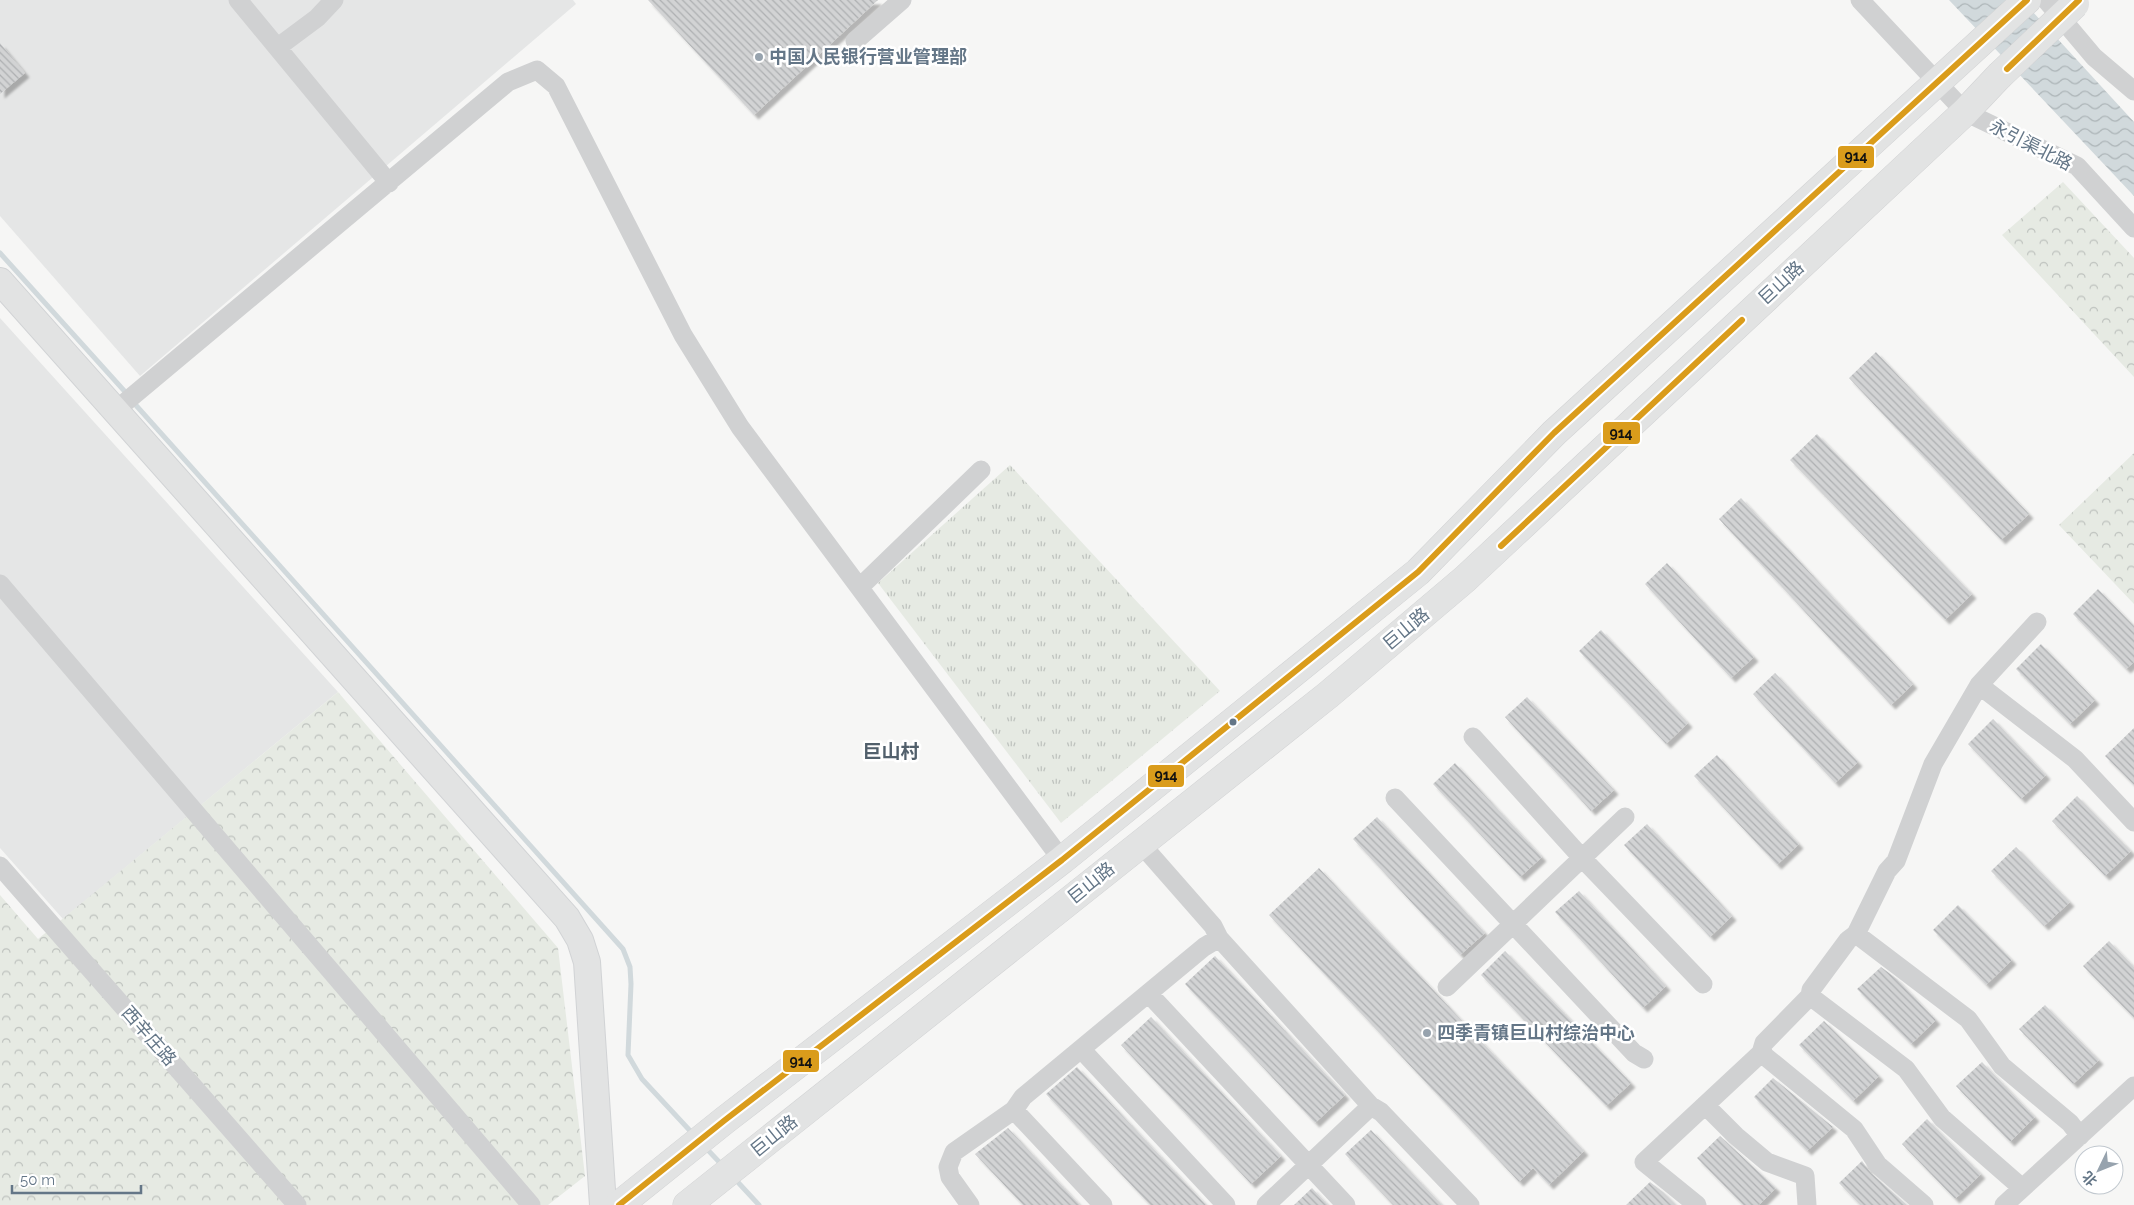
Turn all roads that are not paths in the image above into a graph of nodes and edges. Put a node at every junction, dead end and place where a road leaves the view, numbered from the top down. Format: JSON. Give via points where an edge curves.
{"nodes":[{"id":1,"x":238,"y":0,"type":"edge"},
{"id":2,"x":334,"y":0,"type":"edge"},
{"id":3,"x":902,"y":0,"type":"edge"},
{"id":4,"x":1860,"y":0,"type":"edge"},
{"id":5,"x":2027,"y":0,"type":"edge"},
{"id":6,"x":2046,"y":0,"type":"edge"},
{"id":7,"x":2077,"y":2,"type":"edge"},
{"id":8,"x":856,"y":42,"type":"dead end"},
{"id":9,"x":278,"y":47,"type":"junction"},
{"id":10,"x":1936,"y":82,"type":"junction"},
{"id":11,"x":2134,"y":90,"type":"edge"},
{"id":12,"x":1965,"y":112,"type":"junction"},
{"id":13,"x":389,"y":183,"type":"junction"},
{"id":14,"x":2134,"y":228,"type":"edge"},
{"id":15,"x":0,"y":281,"type":"edge"},
{"id":16,"x":116,"y":410,"type":"junction"},
{"id":17,"x":981,"y":470,"type":"dead end"},
{"id":18,"x":0,"y":584,"type":"edge"},
{"id":19,"x":860,"y":587,"type":"junction"},
{"id":20,"x":2037,"y":622,"type":"dead end"},
{"id":21,"x":1979,"y":685,"type":"junction"},
{"id":22,"x":1473,"y":737,"type":"dead end"},
{"id":23,"x":1395,"y":798,"type":"dead end"},
{"id":24,"x":1625,"y":817,"type":"dead end"},
{"id":25,"x":2134,"y":822,"type":"edge"},
{"id":26,"x":1141,"y":844,"type":"junction"},
{"id":27,"x":1582,"y":858,"type":"junction"},
{"id":28,"x":1062,"y":860,"type":"junction"},
{"id":29,"x":0,"y":866,"type":"edge"},
{"id":30,"x":1512,"y":924,"type":"junction"},
{"id":31,"x":1856,"y":934,"type":"junction"},
{"id":32,"x":1219,"y":938,"type":"junction"},
{"id":33,"x":1703,"y":984,"type":"dead end"},
{"id":34,"x":1447,"y":987,"type":"dead end"},
{"id":35,"x":1149,"y":994,"type":"junction"},
{"id":36,"x":1810,"y":996,"type":"junction"},
{"id":37,"x":1081,"y":1049,"type":"junction"},
{"id":38,"x":1761,"y":1053,"type":"junction"},
{"id":39,"x":1644,"y":1059,"type":"dead end"},
{"id":40,"x":2134,"y":1086,"type":"edge"},
{"id":41,"x":1705,"y":1105,"type":"junction"},
{"id":42,"x":1371,"y":1106,"type":"junction"},
{"id":43,"x":1014,"y":1110,"type":"junction"},
{"id":44,"x":2080,"y":1136,"type":"junction"},
{"id":45,"x":1308,"y":1164,"type":"junction"},
{"id":46,"x":2021,"y":1188,"type":"junction"},
{"id":47,"x":298,"y":1205,"type":"edge"},
{"id":48,"x":531,"y":1205,"type":"edge"},
{"id":49,"x":603,"y":1205,"type":"edge"},
{"id":50,"x":619,"y":1205,"type":"edge"},
{"id":51,"x":687,"y":1205,"type":"edge"},
{"id":52,"x":970,"y":1205,"type":"edge"},
{"id":53,"x":1103,"y":1205,"type":"edge"},
{"id":54,"x":1226,"y":1205,"type":"edge"},
{"id":55,"x":1266,"y":1205,"type":"edge"},
{"id":56,"x":1346,"y":1205,"type":"edge"},
{"id":57,"x":1470,"y":1205,"type":"edge"},
{"id":58,"x":1698,"y":1205,"type":"edge"},
{"id":59,"x":1807,"y":1205,"type":"edge"},
{"id":60,"x":1924,"y":1205,"type":"edge"},
{"id":61,"x":2004,"y":1205,"type":"edge"}],
"edges":[{"from":1,"to":9,"type":"street"},
{"from":2,"to":9,"type":"street","via":[[317,18]]},
{"from":3,"to":8,"type":"street"},
{"from":4,"to":10,"type":"street"},
{"from":5,"to":10,"type":"main road","name":"巨山路"},
{"from":6,"to":11,"type":"street","via":[[2094,57]]},
{"from":7,"to":12,"type":"main road","name":"巨山路","bridge":true},
{"from":9,"to":13,"type":"street"},
{"from":10,"to":12,"type":"street"},
{"from":10,"to":28,"type":"main road","name":"巨山路","via":[[1554,433],[1418,572]]},
{"from":12,"to":14,"type":"street","name":"永引渠北路","via":[[2077,166]]},
{"from":12,"to":26,"type":"main road","name":"巨山路","via":[[1466,579],[1328,695]]},
{"from":13,"to":16,"type":"street"},
{"from":13,"to":19,"type":"street","via":[[508,82],[537,70],[556,86],[683,335],[740,427]]},
{"from":15,"to":16,"type":"street"},
{"from":16,"to":49,"type":"street","via":[[567,918],[580,940],[587,962]]},
{"from":17,"to":19,"type":"street"},
{"from":18,"to":48,"type":"street"},
{"from":19,"to":28,"type":"street"},
{"from":20,"to":21,"type":"street"},
{"from":21,"to":25,"type":"street","via":[[2076,759]]},
{"from":21,"to":31,"type":"street","via":[[1932,764],[1896,861],[1887,871]]},
{"from":22,"to":27,"type":"street"},
{"from":23,"to":30,"type":"street"},
{"from":24,"to":27,"type":"street"},
{"from":26,"to":32,"type":"street","via":[[1213,926]]},
{"from":26,"to":51,"type":"main road","name":"巨山路"},
{"from":27,"to":30,"type":"street"},
{"from":27,"to":33,"type":"street"},
{"from":28,"to":50,"type":"main road","name":"巨山路"},
{"from":29,"to":47,"type":"street","name":"西辛庄路"},
{"from":30,"to":34,"type":"street"},
{"from":30,"to":39,"type":"street"},
{"from":31,"to":36,"type":"street","via":[[1848,940],[1811,990]]},
{"from":31,"to":44,"type":"street","via":[[1968,1019],[2002,1066],[2070,1123]]},
{"from":32,"to":35,"type":"street"},
{"from":32,"to":42,"type":"street"},
{"from":35,"to":37,"type":"street"},
{"from":35,"to":45,"type":"street"},
{"from":36,"to":38,"type":"street","via":[[1764,1044]]},
{"from":36,"to":46,"type":"street","via":[[1906,1069],[1942,1118]]},
{"from":37,"to":43,"type":"street","via":[[1023,1097]]},
{"from":37,"to":54,"type":"street"},
{"from":38,"to":41,"type":"street"},
{"from":38,"to":60,"type":"street","via":[[1854,1129],[1878,1165]]},
{"from":40,"to":44,"type":"street"},
{"from":41,"to":58,"type":"street","via":[[1644,1162]]},
{"from":41,"to":59,"type":"street","via":[[1767,1162],[1805,1176]]},
{"from":42,"to":45,"type":"street"},
{"from":42,"to":57,"type":"street","via":[[1381,1112]]},
{"from":43,"to":52,"type":"street","via":[[954,1152],[948,1167],[950,1177]]},
{"from":43,"to":53,"type":"street"},
{"from":44,"to":46,"type":"street"},
{"from":45,"to":55,"type":"street"},
{"from":45,"to":56,"type":"street"},
{"from":46,"to":61,"type":"street"}]}
